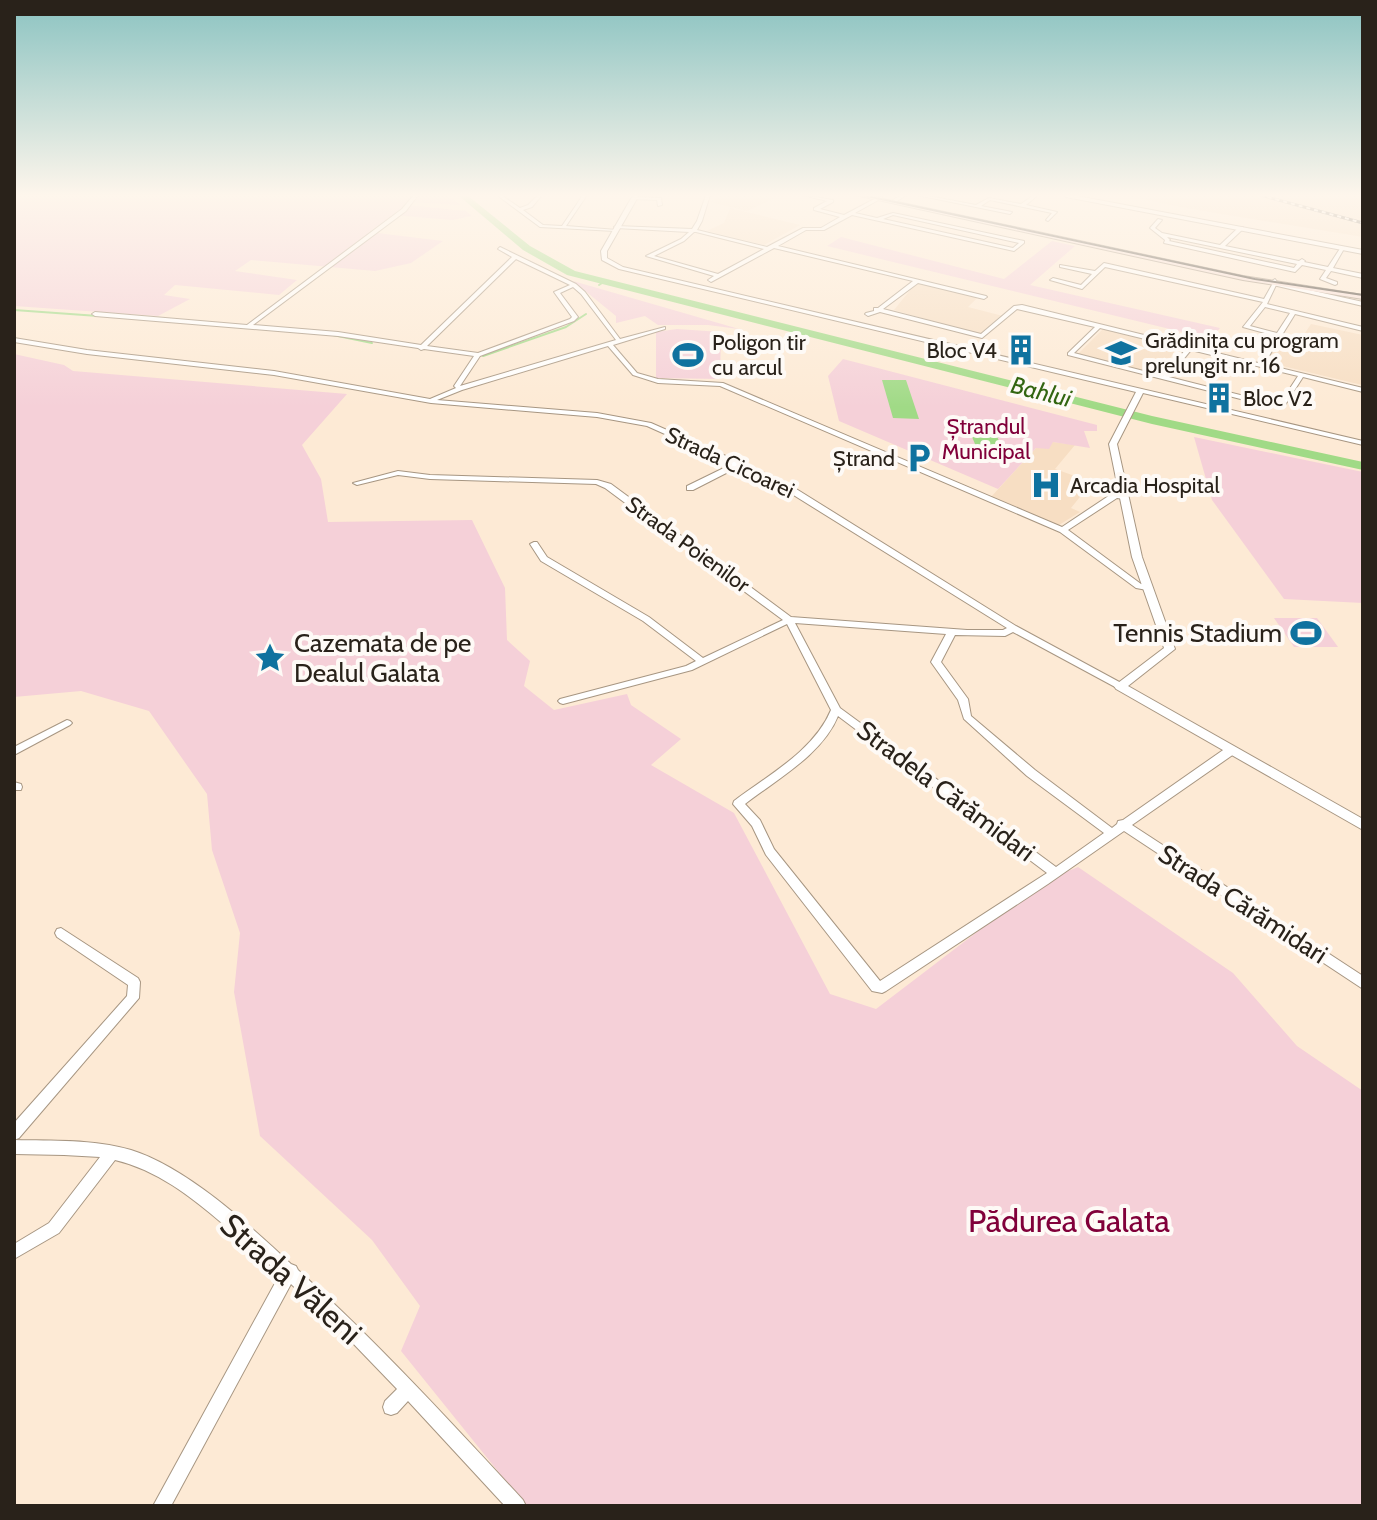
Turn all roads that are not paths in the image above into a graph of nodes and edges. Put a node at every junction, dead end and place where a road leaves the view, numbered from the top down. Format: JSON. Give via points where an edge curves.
{"nodes":[{"id":1,"x":329,"y":266,"type":"edge"},
{"id":2,"x":506,"y":266,"type":"edge"},
{"id":3,"x":534,"y":266,"type":"edge"},
{"id":4,"x":617,"y":266,"type":"edge"},
{"id":5,"x":683,"y":266,"type":"edge"},
{"id":6,"x":737,"y":266,"type":"edge"},
{"id":7,"x":850,"y":266,"type":"edge"},
{"id":8,"x":1062,"y":266,"type":"dead end"},
{"id":9,"x":1103,"y":266,"type":"edge"},
{"id":10,"x":1108,"y":266,"type":"edge"},
{"id":11,"x":1199,"y":266,"type":"edge"},
{"id":12,"x":1201,"y":266,"type":"edge"},
{"id":13,"x":1276,"y":266,"type":"edge"},
{"id":14,"x":1298,"y":266,"type":"edge"},
{"id":15,"x":1324,"y":266,"type":"edge"},
{"id":16,"x":1329,"y":267,"type":"junction"},
{"id":17,"x":1096,"y":273,"type":"junction"},
{"id":18,"x":718,"y":276,"type":"junction"},
{"id":19,"x":1363,"y":276,"type":"edge"},
{"id":20,"x":711,"y":280,"type":"dead end"},
{"id":21,"x":1053,"y":280,"type":"dead end"},
{"id":22,"x":917,"y":281,"type":"junction"},
{"id":23,"x":1275,"y":282,"type":"junction"},
{"id":24,"x":1335,"y":283,"type":"dead end"},
{"id":25,"x":574,"y":285,"type":"junction"},
{"id":26,"x":1363,"y":295,"type":"edge"},
{"id":27,"x":984,"y":297,"type":"dead end"},
{"id":28,"x":1264,"y":303,"type":"junction"},
{"id":29,"x":1363,"y":304,"type":"edge"},
{"id":30,"x":876,"y":309,"type":"junction"},
{"id":31,"x":1293,"y":313,"type":"junction"},
{"id":32,"x":95,"y":314,"type":"dead end"},
{"id":33,"x":868,"y":314,"type":"dead end"},
{"id":34,"x":250,"y":325,"type":"junction"},
{"id":35,"x":1098,"y":327,"type":"junction"},
{"id":36,"x":663,"y":328,"type":"dead end"},
{"id":37,"x":1363,"y":329,"type":"edge"},
{"id":38,"x":1279,"y":335,"type":"junction"},
{"id":39,"x":14,"y":340,"type":"edge"},
{"id":40,"x":619,"y":341,"type":"junction"},
{"id":41,"x":609,"y":344,"type":"junction"},
{"id":42,"x":421,"y":348,"type":"junction"},
{"id":43,"x":1189,"y":349,"type":"junction"},
{"id":44,"x":478,"y":355,"type":"junction"},
{"id":45,"x":1260,"y":365,"type":"junction"},
{"id":46,"x":1301,"y":376,"type":"junction"},
{"id":47,"x":1164,"y":379,"type":"junction"},
{"id":48,"x":460,"y":389,"type":"junction"},
{"id":49,"x":1363,"y":390,"type":"edge"},
{"id":50,"x":1139,"y":394,"type":"junction"},
{"id":51,"x":431,"y":401,"type":"junction"},
{"id":52,"x":1363,"y":443,"type":"edge"},
{"id":53,"x":738,"y":464,"type":"junction"},
{"id":54,"x":357,"y":483,"type":"dead end"},
{"id":55,"x":690,"y":488,"type":"dead end"},
{"id":56,"x":1124,"y":497,"type":"junction"},
{"id":57,"x":1063,"y":530,"type":"junction"},
{"id":58,"x":534,"y":544,"type":"dead end"},
{"id":59,"x":1147,"y":587,"type":"junction"},
{"id":60,"x":789,"y":620,"type":"junction"},
{"id":61,"x":1013,"y":628,"type":"junction"},
{"id":62,"x":952,"y":632,"type":"junction"},
{"id":63,"x":703,"y":662,"type":"junction"},
{"id":64,"x":1120,"y":686,"type":"junction"},
{"id":65,"x":563,"y":701,"type":"dead end"},
{"id":66,"x":836,"y":710,"type":"junction"},
{"id":67,"x":67,"y":723,"type":"dead end"},
{"id":68,"x":14,"y":751,"type":"edge"},
{"id":69,"x":1230,"y":751,"type":"junction"},
{"id":70,"x":1122,"y":824,"type":"junction"},
{"id":71,"x":1363,"y":825,"type":"edge"},
{"id":72,"x":1110,"y":832,"type":"junction"},
{"id":73,"x":1055,"y":872,"type":"junction"},
{"id":74,"x":61,"y":933,"type":"dead end"},
{"id":75,"x":1363,"y":983,"type":"edge"},
{"id":76,"x":14,"y":1133,"type":"edge"},
{"id":77,"x":14,"y":1147,"type":"edge"},
{"id":78,"x":111,"y":1154,"type":"junction"},
{"id":79,"x":14,"y":1252,"type":"edge"},
{"id":80,"x":291,"y":1271,"type":"junction"},
{"id":81,"x":408,"y":1389,"type":"junction"},
{"id":82,"x":391,"y":1407,"type":"dead end"},
{"id":83,"x":162,"y":1506,"type":"edge"},
{"id":84,"x":517,"y":1506,"type":"edge"}],
"edges":[{"from":1,"to":34,"type":"street"},
{"from":2,"to":42,"type":"street"},
{"from":3,"to":25,"type":"street"},
{"from":4,"to":50,"type":"street"},
{"from":5,"to":18,"type":"street"},
{"from":6,"to":18,"type":"street"},
{"from":7,"to":22,"type":"street"},
{"from":8,"to":17,"type":"street"},
{"from":9,"to":17,"type":"street"},
{"from":10,"to":28,"type":"street"},
{"from":11,"to":23,"type":"main road"},
{"from":12,"to":23,"type":"main road"},
{"from":13,"to":14,"type":"street","via":[[1295,270]]},
{"from":15,"to":16,"type":"street"},
{"from":16,"to":19,"type":"street"},
{"from":16,"to":24,"type":"street","via":[[1323,279]]},
{"from":17,"to":21,"type":"street","via":[[1082,287]]},
{"from":18,"to":20,"type":"street"},
{"from":22,"to":27,"type":"street"},
{"from":22,"to":30,"type":"street"},
{"from":23,"to":26,"type":"main road"},
{"from":23,"to":28,"type":"street"},
{"from":23,"to":29,"type":"street"},
{"from":25,"to":40,"type":"street"},
{"from":25,"to":44,"type":"street","via":[[557,292],[575,317],[572,320]]},
{"from":28,"to":31,"type":"street"},
{"from":28,"to":38,"type":"street","via":[[1246,327]]},
{"from":30,"to":33,"type":"street"},
{"from":30,"to":35,"type":"street","via":[[979,336],[1020,307]]},
{"from":31,"to":37,"type":"street"},
{"from":31,"to":38,"type":"street"},
{"from":32,"to":34,"type":"street"},
{"from":34,"to":42,"type":"street"},
{"from":35,"to":43,"type":"street"},
{"from":35,"to":47,"type":"street","via":[[1070,354]]},
{"from":36,"to":40,"type":"street"},
{"from":38,"to":45,"type":"street"},
{"from":39,"to":51,"type":"street","name":"Strada Cicoarei","via":[[274,373]]},
{"from":40,"to":41,"type":"street"},
{"from":41,"to":48,"type":"street"},
{"from":41,"to":57,"type":"street","via":[[635,374],[658,381],[721,384]]},
{"from":42,"to":44,"type":"street"},
{"from":43,"to":45,"type":"street"},
{"from":43,"to":47,"type":"street"},
{"from":44,"to":48,"type":"street","via":[[457,386]]},
{"from":45,"to":46,"type":"street"},
{"from":46,"to":47,"type":"street","via":[[1280,406]]},
{"from":46,"to":49,"type":"street"},
{"from":48,"to":51,"type":"street"},
{"from":50,"to":52,"type":"street"},
{"from":50,"to":56,"type":"street","via":[[1113,444]]},
{"from":51,"to":53,"type":"street","name":"Strada Cicoarei","via":[[623,418],[659,428]]},
{"from":53,"to":55,"type":"street"},
{"from":53,"to":61,"type":"street","name":"Strada Cicoarei","via":[[802,496]]},
{"from":54,"to":60,"type":"street","name":"Strada Poienilor","via":[[398,473],[608,486]]},
{"from":56,"to":57,"type":"street","via":[[1116,495]]},
{"from":56,"to":59,"type":"street"},
{"from":57,"to":59,"type":"street"},
{"from":58,"to":63,"type":"street","via":[[544,559],[646,619]]},
{"from":59,"to":64,"type":"street","via":[[1170,649]]},
{"from":60,"to":62,"type":"street"},
{"from":60,"to":63,"type":"street"},
{"from":60,"to":66,"type":"street","name":"Stradela Cărămidari"},
{"from":61,"to":62,"type":"street","via":[[1005,633]]},
{"from":61,"to":64,"type":"street","name":"Strada Cicoarei"},
{"from":62,"to":72,"type":"street","via":[[936,662],[963,699],[967,717]]},
{"from":63,"to":65,"type":"street"},
{"from":64,"to":69,"type":"street","name":"Strada Cicoarei"},
{"from":66,"to":73,"type":"street","name":"Stradela Cărămidari"},
{"from":66,"to":73,"type":"street","name":"Stradela Cărămidari","via":[[821,738],[738,804],[876,987]]},
{"from":67,"to":68,"type":"street"},
{"from":69,"to":70,"type":"street","name":"Stradela Cărămidari"},
{"from":69,"to":71,"type":"street","name":"Strada Cicoarei"},
{"from":70,"to":72,"type":"street","name":"Stradela Cărămidari"},
{"from":70,"to":75,"type":"street","name":"Strada Cărămidari"},
{"from":72,"to":73,"type":"street","name":"Stradela Cărămidari"},
{"from":74,"to":76,"type":"street","via":[[134,982],[133,998]]},
{"from":77,"to":78,"type":"street","name":"Strada Văleni"},
{"from":78,"to":79,"type":"street","via":[[54,1228]]},
{"from":78,"to":80,"type":"street","name":"Strada Văleni","via":[[144,1161],[182,1183]]},
{"from":80,"to":81,"type":"street","name":"Strada Văleni"},
{"from":80,"to":83,"type":"street"},
{"from":81,"to":82,"type":"street"},
{"from":81,"to":84,"type":"street","name":"Strada Văleni"}]}
